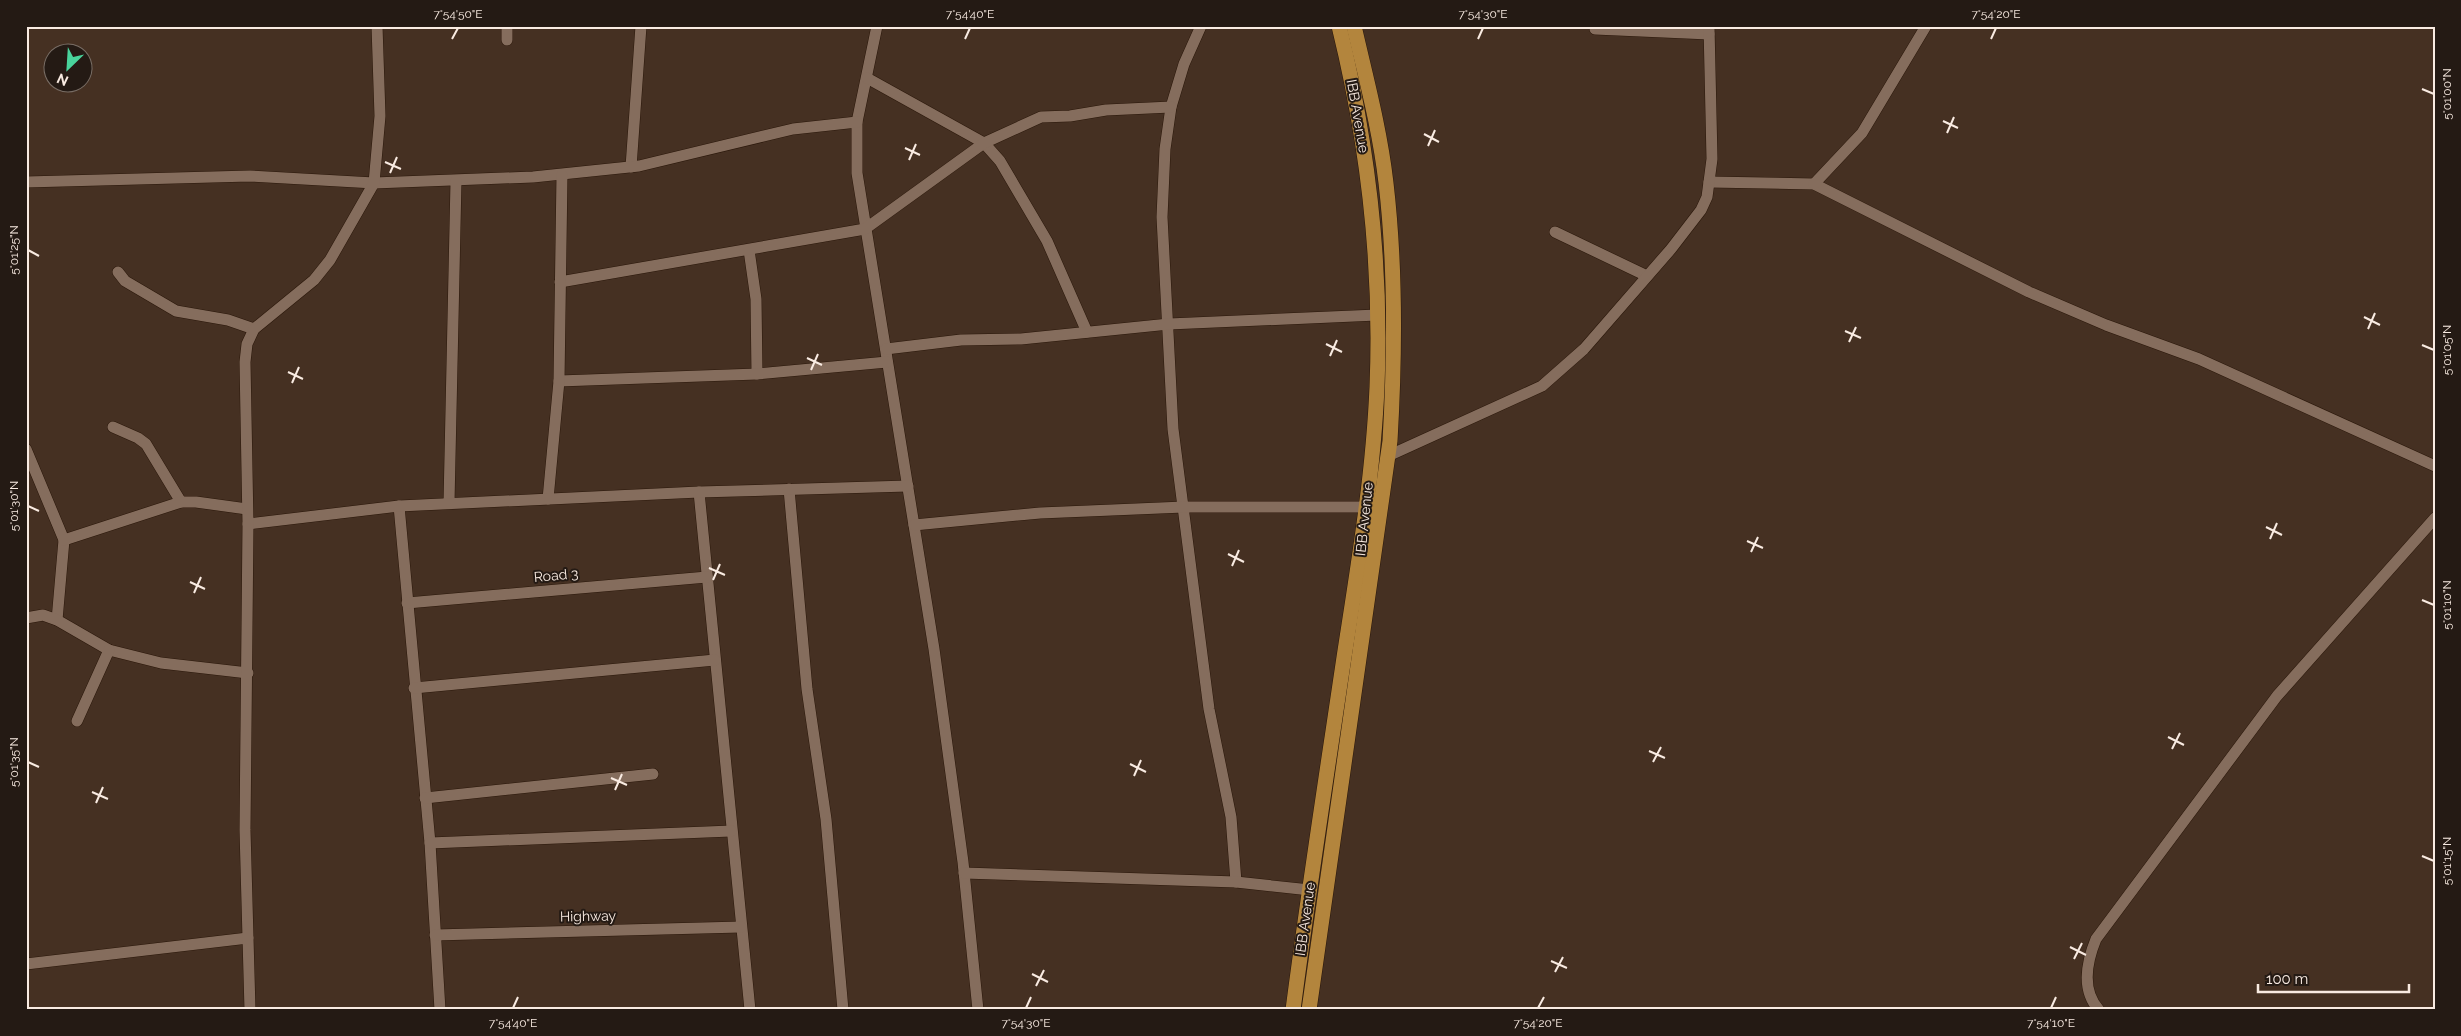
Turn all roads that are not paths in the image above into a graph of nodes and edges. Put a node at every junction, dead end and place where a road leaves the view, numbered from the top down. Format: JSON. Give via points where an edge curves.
{"nodes":[{"id":1,"x":377,"y":26,"type":"edge"},
{"id":2,"x":506,"y":26,"type":"edge"},
{"id":3,"x":641,"y":26,"type":"edge"},
{"id":4,"x":877,"y":26,"type":"edge"},
{"id":5,"x":1201,"y":26,"type":"edge"},
{"id":6,"x":1339,"y":26,"type":"edge"},
{"id":7,"x":1354,"y":26,"type":"edge"},
{"id":8,"x":1926,"y":26,"type":"edge"},
{"id":9,"x":1595,"y":28,"type":"dead end"},
{"id":10,"x":1709,"y":30,"type":"edge"},
{"id":11,"x":507,"y":40,"type":"dead end"},
{"id":12,"x":867,"y":78,"type":"junction"},
{"id":13,"x":1171,"y":107,"type":"junction"},
{"id":14,"x":857,"y":122,"type":"junction"},
{"id":15,"x":984,"y":144,"type":"junction"},
{"id":16,"x":631,"y":167,"type":"junction"},
{"id":17,"x":562,"y":175,"type":"junction"},
{"id":18,"x":456,"y":181,"type":"junction"},
{"id":19,"x":26,"y":182,"type":"edge"},
{"id":20,"x":374,"y":182,"type":"junction"},
{"id":21,"x":1709,"y":182,"type":"junction"},
{"id":22,"x":1814,"y":184,"type":"junction"},
{"id":23,"x":865,"y":229,"type":"junction"},
{"id":24,"x":1555,"y":232,"type":"dead end"},
{"id":25,"x":749,"y":250,"type":"junction"},
{"id":26,"x":118,"y":272,"type":"dead end"},
{"id":27,"x":1647,"y":276,"type":"junction"},
{"id":28,"x":560,"y":282,"type":"junction"},
{"id":29,"x":1377,"y":315,"type":"junction"},
{"id":30,"x":1169,"y":324,"type":"junction"},
{"id":31,"x":254,"y":329,"type":"junction"},
{"id":32,"x":1087,"y":332,"type":"junction"},
{"id":33,"x":886,"y":349,"type":"junction"},
{"id":34,"x":888,"y":362,"type":"junction"},
{"id":35,"x":757,"y":374,"type":"junction"},
{"id":36,"x":559,"y":381,"type":"junction"},
{"id":37,"x":113,"y":428,"type":"dead end"},
{"id":38,"x":26,"y":449,"type":"edge"},
{"id":39,"x":1388,"y":456,"type":"junction"},
{"id":40,"x":2435,"y":466,"type":"edge"},
{"id":41,"x":908,"y":486,"type":"junction"},
{"id":42,"x":789,"y":489,"type":"junction"},
{"id":43,"x":699,"y":492,"type":"junction"},
{"id":44,"x":548,"y":499,"type":"junction"},
{"id":45,"x":181,"y":502,"type":"junction"},
{"id":46,"x":449,"y":504,"type":"junction"},
{"id":47,"x":399,"y":506,"type":"junction"},
{"id":48,"x":1184,"y":507,"type":"junction"},
{"id":49,"x":1366,"y":507,"type":"junction"},
{"id":50,"x":247,"y":509,"type":"junction"},
{"id":51,"x":2435,"y":518,"type":"edge"},
{"id":52,"x":248,"y":524,"type":"junction"},
{"id":53,"x":914,"y":525,"type":"junction"},
{"id":54,"x":64,"y":540,"type":"junction"},
{"id":55,"x":707,"y":576,"type":"junction"},
{"id":56,"x":407,"y":603,"type":"junction"},
{"id":57,"x":26,"y":618,"type":"edge"},
{"id":58,"x":57,"y":620,"type":"junction"},
{"id":59,"x":109,"y":650,"type":"junction"},
{"id":60,"x":715,"y":660,"type":"junction"},
{"id":61,"x":248,"y":673,"type":"junction"},
{"id":62,"x":414,"y":688,"type":"junction"},
{"id":63,"x":77,"y":722,"type":"dead end"},
{"id":64,"x":653,"y":774,"type":"dead end"},
{"id":65,"x":425,"y":798,"type":"junction"},
{"id":66,"x":731,"y":831,"type":"junction"},
{"id":67,"x":430,"y":843,"type":"junction"},
{"id":68,"x":964,"y":873,"type":"junction"},
{"id":69,"x":1236,"y":882,"type":"junction"},
{"id":70,"x":1310,"y":890,"type":"junction"},
{"id":71,"x":741,"y":927,"type":"junction"},
{"id":72,"x":435,"y":935,"type":"junction"},
{"id":73,"x":248,"y":938,"type":"junction"},
{"id":74,"x":26,"y":964,"type":"edge"},
{"id":75,"x":250,"y":1010,"type":"edge"},
{"id":76,"x":440,"y":1010,"type":"edge"},
{"id":77,"x":750,"y":1010,"type":"edge"},
{"id":78,"x":843,"y":1010,"type":"edge"},
{"id":79,"x":978,"y":1010,"type":"edge"},
{"id":80,"x":1293,"y":1010,"type":"edge"},
{"id":81,"x":1309,"y":1010,"type":"edge"},
{"id":82,"x":2098,"y":1010,"type":"edge"}],
"edges":[{"from":1,"to":20,"type":"street","via":[[380,116]]},
{"from":2,"to":11,"type":"street"},
{"from":3,"to":16,"type":"street"},
{"from":4,"to":12,"type":"street"},
{"from":5,"to":13,"type":"street","via":[[1184,64]]},
{"from":6,"to":29,"type":"main road","name":"IBB Avenue","via":[[1365,153],[1374,224]]},
{"from":7,"to":39,"type":"main road","via":[[1379,140],[1394,266],[1395,357]]},
{"from":8,"to":22,"type":"street","via":[[1862,133]]},
{"from":9,"to":10,"type":"street"},
{"from":10,"to":21,"type":"street","via":[[1712,159]]},
{"from":12,"to":14,"type":"street"},
{"from":12,"to":15,"type":"street"},
{"from":13,"to":15,"type":"street","via":[[1041,117]]},
{"from":13,"to":30,"type":"street","via":[[1164,149],[1162,217]]},
{"from":14,"to":16,"type":"street","via":[[793,129]]},
{"from":14,"to":23,"type":"street","via":[[856,158]]},
{"from":15,"to":23,"type":"street"},
{"from":15,"to":32,"type":"street","via":[[1000,161],[1048,241]]},
{"from":16,"to":17,"type":"street"},
{"from":17,"to":18,"type":"street"},
{"from":17,"to":28,"type":"street"},
{"from":18,"to":20,"type":"street"},
{"from":18,"to":46,"type":"street"},
{"from":19,"to":20,"type":"street","via":[[250,176]]},
{"from":20,"to":31,"type":"street","via":[[330,260],[314,280]]},
{"from":21,"to":22,"type":"street"},
{"from":21,"to":27,"type":"street","via":[[1701,210]]},
{"from":22,"to":40,"type":"street","via":[[2029,292],[2199,359]]},
{"from":23,"to":25,"type":"street"},
{"from":23,"to":33,"type":"street"},
{"from":24,"to":27,"type":"street"},
{"from":25,"to":28,"type":"street"},
{"from":25,"to":35,"type":"street","via":[[756,299]]},
{"from":26,"to":31,"type":"street","via":[[125,281],[176,311],[228,320]]},
{"from":27,"to":39,"type":"street","via":[[1584,349],[1542,386]]},
{"from":28,"to":36,"type":"street"},
{"from":29,"to":30,"type":"street"},
{"from":29,"to":49,"type":"main road","name":"IBB Avenue","via":[[1377,389]]},
{"from":30,"to":32,"type":"street"},
{"from":30,"to":48,"type":"street","via":[[1173,429]]},
{"from":31,"to":50,"type":"street","via":[[244,362]]},
{"from":32,"to":33,"type":"street","via":[[1021,339],[961,340]]},
{"from":33,"to":34,"type":"street"},
{"from":34,"to":35,"type":"street"},
{"from":34,"to":41,"type":"street"},
{"from":35,"to":36,"type":"street"},
{"from":36,"to":44,"type":"street"},
{"from":37,"to":45,"type":"street","via":[[146,444]]},
{"from":38,"to":54,"type":"street"},
{"from":39,"to":81,"type":"main road"},
{"from":41,"to":42,"type":"street"},
{"from":41,"to":53,"type":"street"},
{"from":42,"to":43,"type":"street"},
{"from":42,"to":78,"type":"street","via":[[808,689],[826,819]]},
{"from":43,"to":44,"type":"street"},
{"from":43,"to":55,"type":"street"},
{"from":44,"to":46,"type":"street"},
{"from":45,"to":50,"type":"street"},
{"from":45,"to":54,"type":"street"},
{"from":46,"to":47,"type":"street"},
{"from":47,"to":52,"type":"street"},
{"from":47,"to":56,"type":"street"},
{"from":48,"to":49,"type":"street"},
{"from":48,"to":53,"type":"street","via":[[1040,513]]},
{"from":48,"to":69,"type":"street","via":[[1209,710],[1230,818]]},
{"from":49,"to":70,"type":"main road","name":"IBB Avenue"},
{"from":50,"to":52,"type":"street"},
{"from":51,"to":82,"type":"street","via":[[2276,696],[2096,939],[2090,954],[2087,983],[2092,1003]]},
{"from":52,"to":61,"type":"street"},
{"from":53,"to":68,"type":"street"},
{"from":54,"to":58,"type":"street"},
{"from":55,"to":56,"type":"street","name":"Road 3"},
{"from":55,"to":60,"type":"street"},
{"from":56,"to":62,"type":"street"},
{"from":57,"to":58,"type":"street","via":[[43,615]]},
{"from":58,"to":59,"type":"street"},
{"from":59,"to":61,"type":"street","via":[[161,663]]},
{"from":59,"to":63,"type":"street"},
{"from":60,"to":62,"type":"street"},
{"from":60,"to":66,"type":"street"},
{"from":61,"to":73,"type":"street","via":[[245,830]]},
{"from":62,"to":65,"type":"street"},
{"from":64,"to":65,"type":"street"},
{"from":65,"to":67,"type":"street"},
{"from":66,"to":67,"type":"street"},
{"from":66,"to":71,"type":"street"},
{"from":67,"to":72,"type":"street"},
{"from":68,"to":69,"type":"street"},
{"from":68,"to":79,"type":"street"},
{"from":69,"to":70,"type":"street"},
{"from":70,"to":80,"type":"main road","name":"IBB Avenue"},
{"from":71,"to":72,"type":"street","name":"Highway"},
{"from":71,"to":77,"type":"street"},
{"from":72,"to":76,"type":"street"},
{"from":73,"to":74,"type":"street"},
{"from":73,"to":75,"type":"street"}]}
